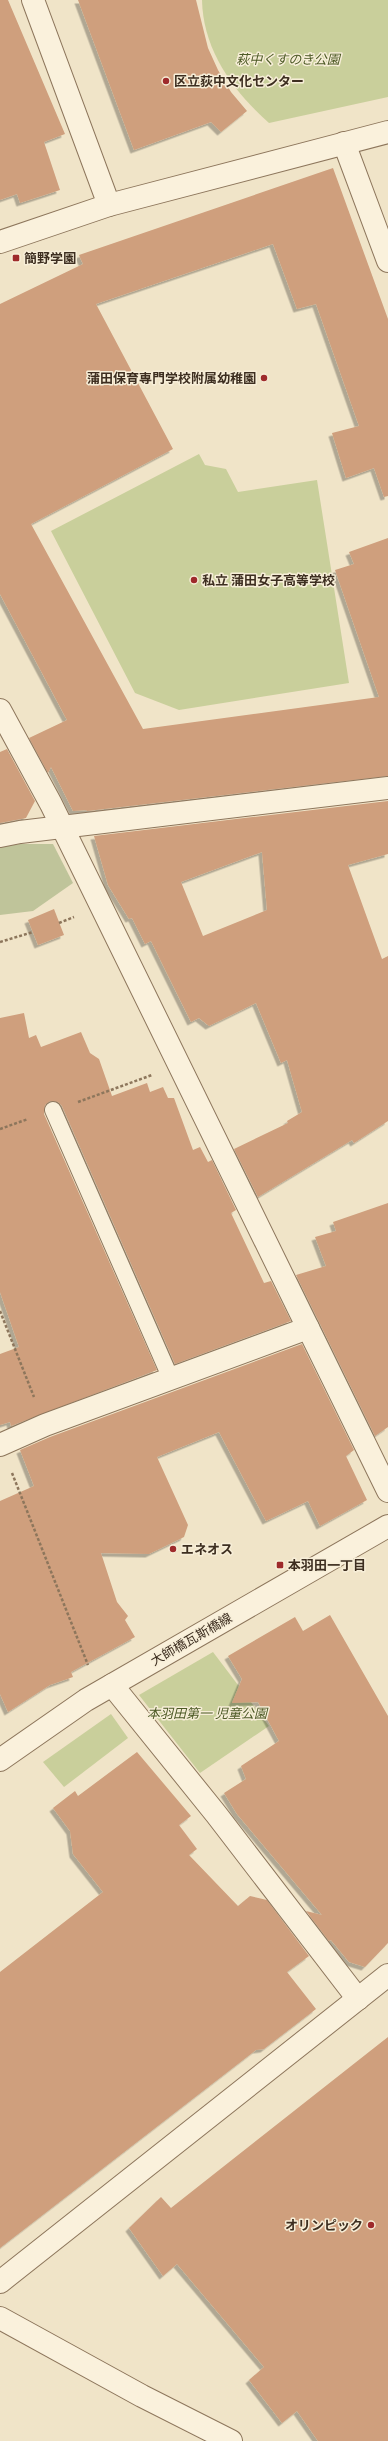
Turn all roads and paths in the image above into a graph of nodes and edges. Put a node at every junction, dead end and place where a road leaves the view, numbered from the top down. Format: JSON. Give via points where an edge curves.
{"nodes":[{"id":1,"x":33,"y":0,"type":"edge"},
{"id":2,"x":388,"y":132,"type":"edge"},
{"id":3,"x":344,"y":143,"type":"junction"},
{"id":4,"x":109,"y":205,"type":"junction"},
{"id":5,"x":0,"y":242,"type":"edge"},
{"id":6,"x":388,"y":261,"type":"edge"},
{"id":7,"x":0,"y":710,"type":"edge"},
{"id":8,"x":388,"y":788,"type":"edge"},
{"id":9,"x":63,"y":828,"type":"junction"},
{"id":10,"x":0,"y":836,"type":"edge"},
{"id":11,"x":33,"y":932,"type":"dead end"},
{"id":12,"x":0,"y":942,"type":"edge"},
{"id":13,"x":179,"y":1066,"type":"junction"},
{"id":14,"x":53,"y":1110,"type":"junction"},
{"id":15,"x":0,"y":1129,"type":"edge"},
{"id":16,"x":0,"y":1311,"type":"edge"},
{"id":17,"x":308,"y":1328,"type":"junction"},
{"id":18,"x":171,"y":1379,"type":"junction"},
{"id":19,"x":45,"y":1425,"type":"junction"},
{"id":20,"x":0,"y":1445,"type":"edge"},
{"id":21,"x":388,"y":1491,"type":"edge"},
{"id":22,"x":388,"y":1526,"type":"edge"},
{"id":23,"x":91,"y":1673,"type":"dead end"},
{"id":24,"x":112,"y":1685,"type":"junction"},
{"id":25,"x":0,"y":1760,"type":"edge"},
{"id":26,"x":388,"y":1975,"type":"edge"},
{"id":27,"x":358,"y":1999,"type":"junction"},
{"id":28,"x":0,"y":2282,"type":"edge"},
{"id":29,"x":0,"y":2318,"type":"edge"},
{"id":30,"x":231,"y":2441,"type":"edge"}],
"edges":[{"from":1,"to":4,"type":"street"},
{"from":2,"to":3,"type":"street"},
{"from":3,"to":4,"type":"street"},
{"from":3,"to":6,"type":"street"},
{"from":4,"to":5,"type":"street"},
{"from":7,"to":9,"type":"street"},
{"from":8,"to":9,"type":"street"},
{"from":9,"to":10,"type":"street"},
{"from":9,"to":13,"type":"street"},
{"from":11,"to":12,"type":"path"},
{"from":13,"to":14,"type":"path"},
{"from":13,"to":17,"type":"street"},
{"from":14,"to":15,"type":"path"},
{"from":14,"to":18,"type":"lane"},
{"from":16,"to":19,"type":"path"},
{"from":17,"to":18,"type":"street"},
{"from":17,"to":21,"type":"street"},
{"from":18,"to":19,"type":"street"},
{"from":19,"to":20,"type":"street"},
{"from":20,"to":23,"type":"path"},
{"from":22,"to":24,"type":"street","name":"大師橋瓦斯橋線"},
{"from":24,"to":25,"type":"street","name":"大師橋瓦斯橋線","via":[[86,1700]]},
{"from":24,"to":27,"type":"street","via":[[216,1814]]},
{"from":26,"to":27,"type":"street"},
{"from":27,"to":28,"type":"street"},
{"from":29,"to":30,"type":"street","via":[[142,2396]]}]}
